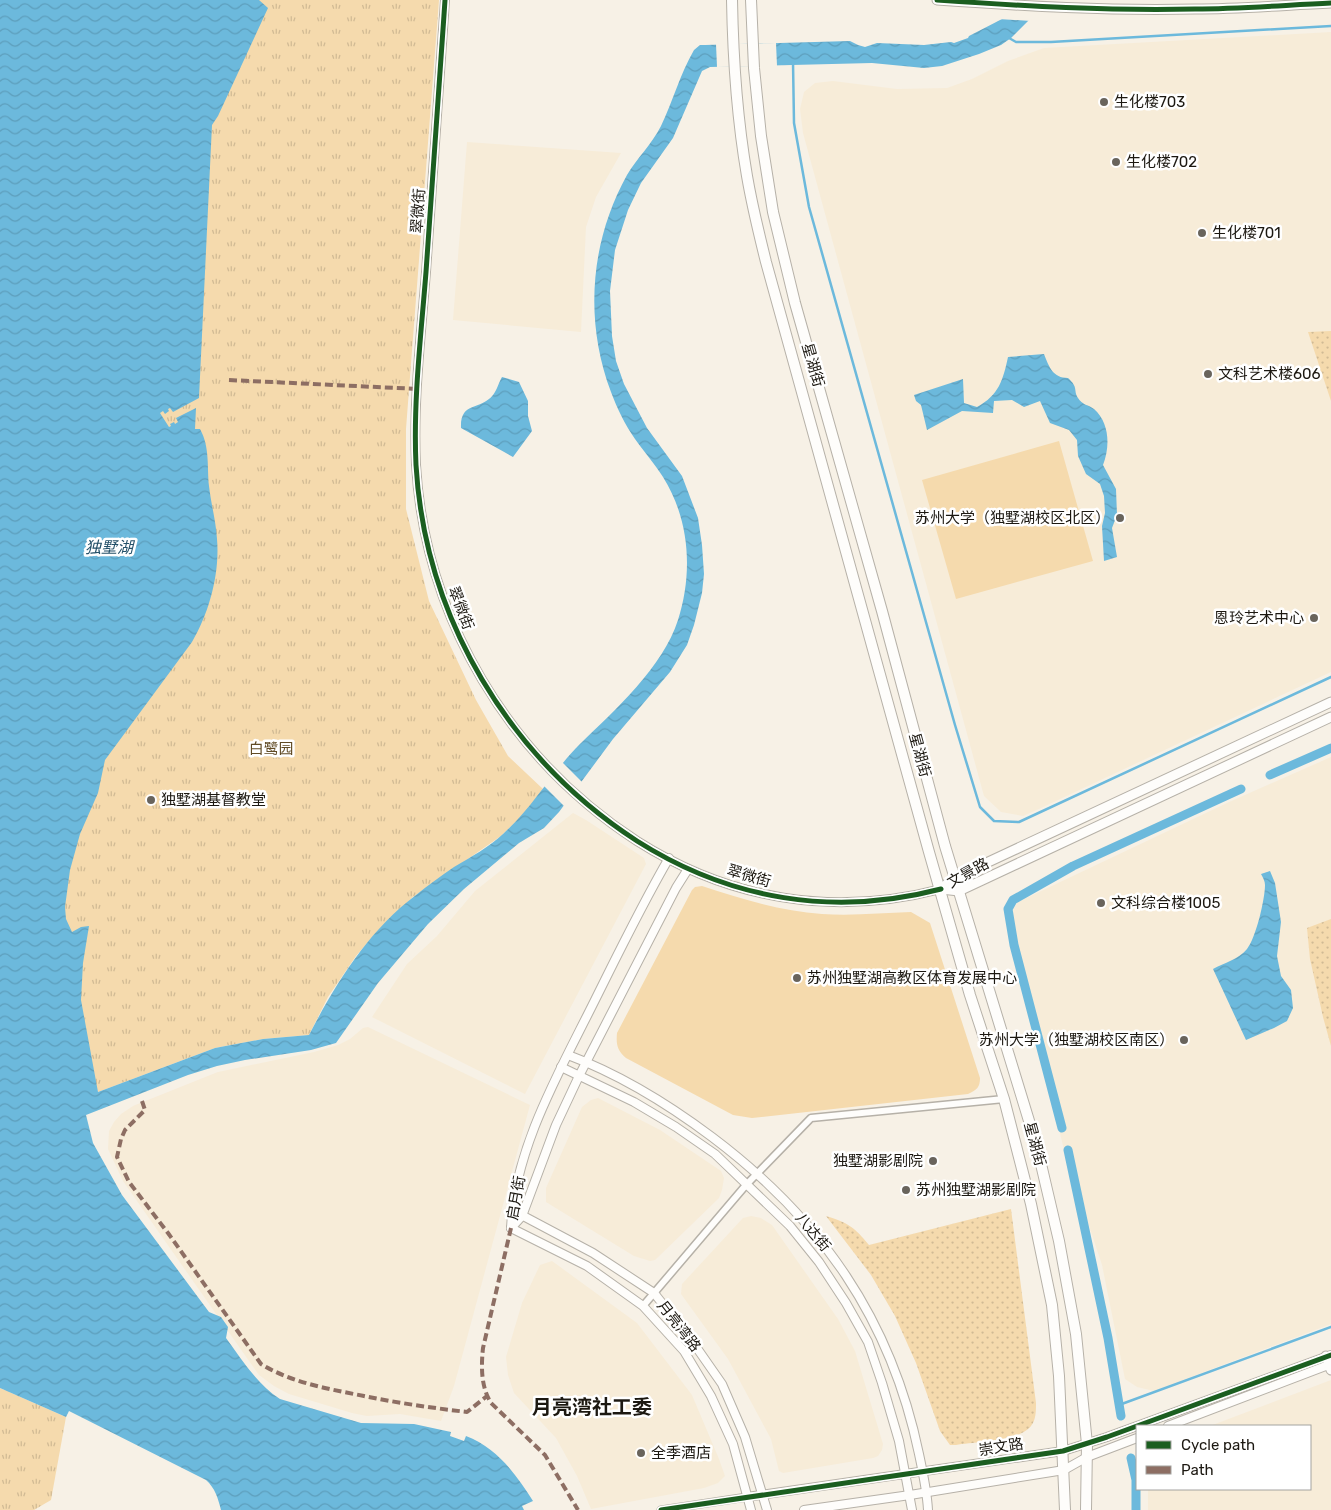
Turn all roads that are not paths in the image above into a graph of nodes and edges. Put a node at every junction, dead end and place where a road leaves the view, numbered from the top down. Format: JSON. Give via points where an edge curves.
{"nodes":[{"id":1,"x":445,"y":0,"type":"edge"},
{"id":2,"x":732,"y":0,"type":"edge"},
{"id":3,"x":751,"y":0,"type":"edge"},
{"id":4,"x":937,"y":0,"type":"edge"},
{"id":5,"x":1331,"y":3,"type":"edge"},
{"id":6,"x":1331,"y":702,"type":"edge"},
{"id":7,"x":1331,"y":717,"type":"edge"},
{"id":8,"x":669,"y":858,"type":"junction"},
{"id":9,"x":688,"y":869,"type":"junction"},
{"id":10,"x":954,"y":878,"type":"junction"},
{"id":11,"x":940,"y":889,"type":"junction"},
{"id":12,"x":959,"y":891,"type":"junction"},
{"id":13,"x":568,"y":1055,"type":"junction"},
{"id":14,"x":586,"y":1062,"type":"junction"},
{"id":15,"x":561,"y":1067,"type":"junction"},
{"id":16,"x":579,"y":1076,"type":"junction"},
{"id":17,"x":1004,"y":1099,"type":"junction"},
{"id":18,"x":758,"y":1173,"type":"junction"},
{"id":19,"x":746,"y":1185,"type":"junction"},
{"id":20,"x":512,"y":1210,"type":"junction"},
{"id":21,"x":522,"y":1216,"type":"junction"},
{"id":22,"x":511,"y":1228,"type":"junction"},
{"id":23,"x":654,"y":1293,"type":"junction"},
{"id":24,"x":643,"y":1306,"type":"junction"},
{"id":25,"x":1330,"y":1362,"type":"edge"},
{"id":26,"x":1140,"y":1425,"type":"edge"},
{"id":27,"x":1171,"y":1425,"type":"edge"},
{"id":28,"x":1136,"y":1427,"type":"edge"},
{"id":29,"x":1136,"y":1438,"type":"edge"},
{"id":30,"x":1087,"y":1444,"type":"junction"},
{"id":31,"x":1063,"y":1451,"type":"junction"},
{"id":32,"x":1087,"y":1457,"type":"junction"},
{"id":33,"x":1064,"y":1470,"type":"junction"},
{"id":34,"x":922,"y":1472,"type":"junction"},
{"id":35,"x":906,"y":1474,"type":"junction"},
{"id":36,"x":927,"y":1492,"type":"junction"},
{"id":37,"x":762,"y":1494,"type":"junction"},
{"id":38,"x":910,"y":1495,"type":"junction"},
{"id":39,"x":747,"y":1497,"type":"junction"},
{"id":40,"x":661,"y":1510,"type":"edge"},
{"id":41,"x":751,"y":1510,"type":"edge"},
{"id":42,"x":767,"y":1510,"type":"edge"},
{"id":43,"x":804,"y":1510,"type":"edge"},
{"id":44,"x":912,"y":1510,"type":"edge"},
{"id":45,"x":928,"y":1510,"type":"edge"},
{"id":46,"x":1065,"y":1510,"type":"edge"},
{"id":47,"x":1086,"y":1510,"type":"edge"}],
"edges":[{"from":1,"to":8,"type":"street","name":"翠微街","via":[[416,417],[416,465],[426,540],[436,577],[464,648],[503,713],[552,772],[580,798],[625,833]]},
{"from":2,"to":11,"type":"main road","name":"星湖街","via":[[734,68],[747,175],[775,300]]},
{"from":3,"to":10,"type":"main road","name":"星湖街","via":[[760,136],[773,212]]},
{"from":4,"to":5,"type":"main road","via":[[1192,9]]},
{"from":6,"to":10,"type":"main road","name":"文景路"},
{"from":7,"to":12,"type":"main road","name":"文景路"},
{"from":8,"to":9,"type":"street","name":"翠微街"},
{"from":8,"to":13,"type":"street","name":"启月街"},
{"from":9,"to":11,"type":"street","name":"翠微街","via":[[749,891],[813,902],[877,901]]},
{"from":9,"to":14,"type":"street","name":"启月街"},
{"from":10,"to":11,"type":"main road","name":"文景路"},
{"from":10,"to":12,"type":"main road","name":"星湖街"},
{"from":11,"to":12,"type":"main road","name":"文景路"},
{"from":11,"to":17,"type":"main road","name":"星湖街"},
{"from":12,"to":30,"type":"main road","name":"星湖街","via":[[1035,1138],[1059,1241],[1076,1334]]},
{"from":13,"to":14,"type":"street","name":"八达街"},
{"from":13,"to":15,"type":"street","name":"启月街"},
{"from":14,"to":16,"type":"street","name":"启月街"},
{"from":14,"to":18,"type":"street","name":"八达街","via":[[642,1090],[684,1116]]},
{"from":15,"to":16,"type":"street","name":"八达街"},
{"from":15,"to":20,"type":"street","name":"启月街","via":[[523,1162]]},
{"from":16,"to":19,"type":"street","name":"八达街","via":[[634,1102],[676,1127],[715,1154]]},
{"from":16,"to":21,"type":"street","name":"启月街"},
{"from":17,"to":18,"type":"street","via":[[811,1118]]},
{"from":17,"to":31,"type":"main road","name":"星湖街","via":[[1052,1305]]},
{"from":18,"to":19,"type":"street"},
{"from":18,"to":34,"type":"street","name":"八达街","via":[[830,1252],[860,1297],[882,1338],[898,1378],[912,1420]]},
{"from":19,"to":23,"type":"street"},
{"from":19,"to":35,"type":"street","name":"八达街","via":[[790,1226],[819,1262],[868,1342]]},
{"from":20,"to":21,"type":"street","name":"月亮湾路"},
{"from":20,"to":22,"type":"street","name":"启月街"},
{"from":21,"to":22,"type":"street","name":"启月街"},
{"from":21,"to":23,"type":"street","name":"月亮湾路","via":[[593,1253]]},
{"from":22,"to":24,"type":"street","name":"月亮湾路","via":[[587,1266]]},
{"from":23,"to":24,"type":"street"},
{"from":23,"to":37,"type":"street","name":"月亮湾路","via":[[722,1384],[745,1437]]},
{"from":24,"to":39,"type":"street","name":"月亮湾路","via":[[684,1351],[710,1396],[733,1444]]},
{"from":25,"to":26,"type":"street","name":"崇文路"},
{"from":25,"to":27,"type":"street","name":"崇文路"},
{"from":28,"to":30,"type":"street","name":"崇文路"},
{"from":29,"to":32,"type":"street"},
{"from":30,"to":31,"type":"street","name":"崇文路"},
{"from":30,"to":32,"type":"main road","name":"星湖街"},
{"from":31,"to":33,"type":"main road","name":"星湖街"},
{"from":31,"to":34,"type":"street","name":"崇文路"},
{"from":32,"to":33,"type":"street"},
{"from":32,"to":47,"type":"main road","name":"星湖街"},
{"from":33,"to":36,"type":"street"},
{"from":33,"to":46,"type":"main road","name":"星湖街"},
{"from":34,"to":35,"type":"street","name":"崇文路"},
{"from":34,"to":36,"type":"street","name":"八达街"},
{"from":35,"to":37,"type":"street","name":"崇文路"},
{"from":35,"to":38,"type":"street","name":"八达街"},
{"from":36,"to":38,"type":"street"},
{"from":36,"to":45,"type":"street","name":"八达街"},
{"from":37,"to":39,"type":"street","name":"崇文路"},
{"from":37,"to":42,"type":"street","name":"月亮湾路"},
{"from":38,"to":43,"type":"street"},
{"from":38,"to":44,"type":"street","name":"八达街"},
{"from":39,"to":40,"type":"street","name":"崇文路"},
{"from":39,"to":41,"type":"street","name":"月亮湾路"}]}
